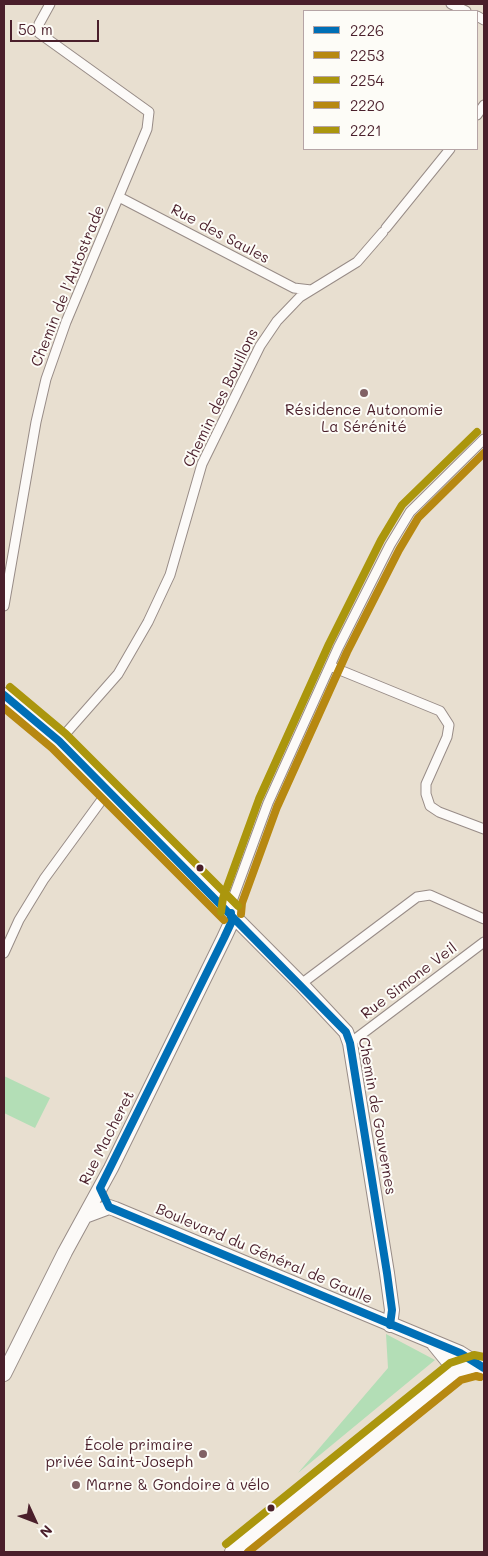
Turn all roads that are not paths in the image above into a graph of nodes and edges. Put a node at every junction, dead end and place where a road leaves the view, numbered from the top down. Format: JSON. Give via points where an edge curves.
{"nodes":[{"id":1,"x":50,"y":4,"type":"edge"},
{"id":2,"x":451,"y":4,"type":"edge"},
{"id":3,"x":464,"y":10,"type":"edge"},
{"id":4,"x":449,"y":150,"type":"edge"},
{"id":5,"x":119,"y":196,"type":"junction"},
{"id":6,"x":311,"y":290,"type":"junction"},
{"id":7,"x":484,"y":439,"type":"edge"},
{"id":8,"x":4,"y":606,"type":"edge"},
{"id":9,"x":330,"y":666,"type":"junction"},
{"id":10,"x":4,"y":695,"type":"edge"},
{"id":11,"x":59,"y":741,"type":"junction"},
{"id":12,"x":109,"y":790,"type":"junction"},
{"id":13,"x":484,"y":830,"type":"edge"},
{"id":14,"x":231,"y":913,"type":"junction"},
{"id":15,"x":484,"y":918,"type":"edge"},
{"id":16,"x":484,"y":942,"type":"edge"},
{"id":17,"x":4,"y":953,"type":"edge"},
{"id":18,"x":301,"y":984,"type":"junction"},
{"id":19,"x":350,"y":1043,"type":"junction"},
{"id":20,"x":100,"y":1188,"type":"junction"},
{"id":21,"x":109,"y":1207,"type":"junction"},
{"id":22,"x":85,"y":1216,"type":"junction"},
{"id":23,"x":390,"y":1325,"type":"junction"},
{"id":24,"x":433,"y":1344,"type":"junction"},
{"id":25,"x":480,"y":1367,"type":"edge"},
{"id":26,"x":456,"y":1371,"type":"junction"},
{"id":27,"x":4,"y":1374,"type":"edge"},
{"id":28,"x":232,"y":1552,"type":"edge"}],
"edges":[{"from":1,"to":5,"type":"street","name":"Chemin de l'Autostrade","via":[[38,24],[39,33],[149,112],[147,128]]},
{"from":2,"to":3,"type":"street"},
{"from":4,"to":6,"type":"street","name":"Chemin des Bouillons","via":[[357,262]]},
{"from":5,"to":6,"type":"street","name":"Rue des Saules","via":[[294,288]]},
{"from":5,"to":8,"type":"street","name":"Chemin de l'Autostrade","via":[[66,322],[46,379]]},
{"from":6,"to":11,"type":"street","name":"Chemin des Bouillons","via":[[277,320],[226,413],[202,464],[170,575],[148,622],[118,674]]},
{"from":7,"to":9,"type":"street","via":[[410,512],[386,552]]},
{"from":9,"to":13,"type":"street","via":[[440,710],[449,725],[426,784],[430,806]]},
{"from":9,"to":14,"type":"street","via":[[268,802],[232,901]]},
{"from":10,"to":11,"type":"street","name":"Chemin de Gouvernes"},
{"from":11,"to":12,"type":"street","name":"Chemin de Gouvernes"},
{"from":12,"to":14,"type":"street","name":"Chemin de Gouvernes"},
{"from":12,"to":17,"type":"street","via":[[44,878]]},
{"from":14,"to":18,"type":"street","name":"Chemin de Gouvernes"},
{"from":14,"to":20,"type":"street","name":"Rue Macheret","via":[[231,923],[224,938]]},
{"from":15,"to":18,"type":"street","via":[[430,895],[417,897]]},
{"from":16,"to":19,"type":"street","name":"Rue Simone Veil"},
{"from":18,"to":19,"type":"street","name":"Chemin de Gouvernes","via":[[340,1025]]},
{"from":19,"to":23,"type":"street","name":"Chemin de Gouvernes","via":[[390,1294]]},
{"from":20,"to":21,"type":"street"},
{"from":20,"to":22,"type":"street","name":"Rue Macheret"},
{"from":21,"to":22,"type":"street"},
{"from":21,"to":23,"type":"street","name":"Boulevard du Général de Gaulle"},
{"from":22,"to":27,"type":"street","name":"Rue Macheret"},
{"from":23,"to":24,"type":"street","name":"Boulevard du Général de Gaulle"},
{"from":24,"to":25,"type":"street","name":"Boulevard du Général de Gaulle","via":[[460,1353]]},
{"from":24,"to":26,"type":"street","name":"Boulevard du Général de Gaulle"},
{"from":25,"to":26,"type":"street","name":"Boulevard du Général de Gaulle"},
{"from":26,"to":28,"type":"street"}]}
